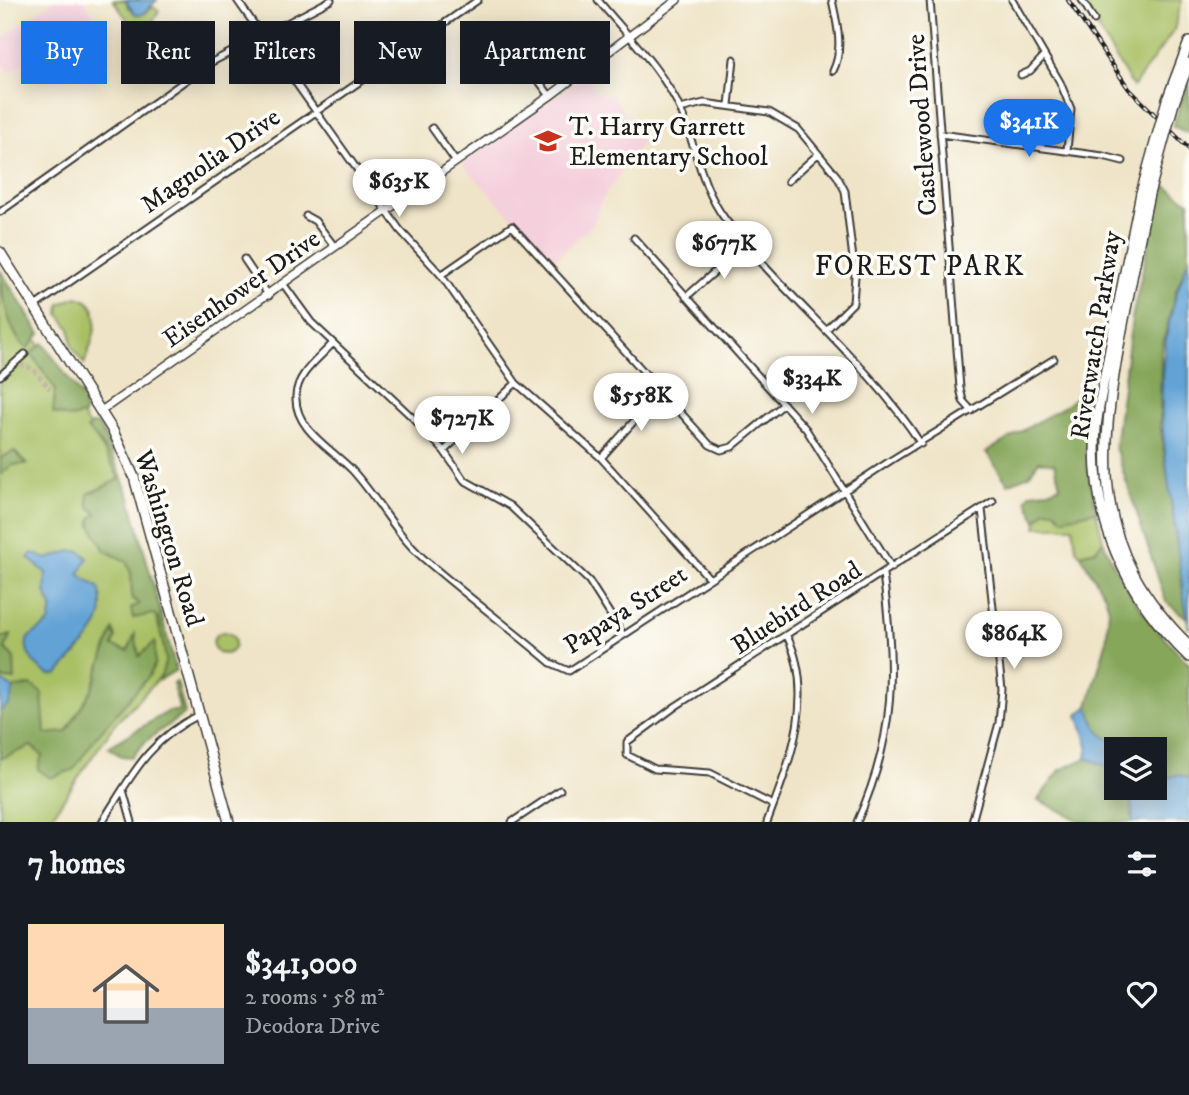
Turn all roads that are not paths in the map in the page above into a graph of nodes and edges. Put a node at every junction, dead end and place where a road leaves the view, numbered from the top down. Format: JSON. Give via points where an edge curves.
{"nodes":[{"id":1,"x":237,"y":0,"type":"edge"},
{"id":2,"x":331,"y":0,"type":"edge"},
{"id":3,"x":478,"y":0,"type":"edge"},
{"id":4,"x":598,"y":0,"type":"edge"},
{"id":5,"x":677,"y":0,"type":"edge"},
{"id":6,"x":832,"y":0,"type":"edge"},
{"id":7,"x":930,"y":0,"type":"edge"},
{"id":8,"x":1012,"y":0,"type":"edge"},
{"id":9,"x":1082,"y":0,"type":"edge"},
{"id":10,"x":1094,"y":20,"type":"dead end"},
{"id":11,"x":251,"y":21,"type":"edge"},
{"id":12,"x":289,"y":21,"type":"edge"},
{"id":13,"x":628,"y":37,"type":"junction"},
{"id":14,"x":1189,"y":42,"type":"edge"},
{"id":15,"x":229,"y":53,"type":"edge"},
{"id":16,"x":1044,"y":56,"type":"junction"},
{"id":17,"x":734,"y":59,"type":"dead end"},
{"id":18,"x":1189,"y":63,"type":"edge"},
{"id":19,"x":833,"y":71,"type":"dead end"},
{"id":20,"x":1021,"y":75,"type":"dead end"},
{"id":21,"x":295,"y":84,"type":"edge"},
{"id":22,"x":541,"y":84,"type":"edge"},
{"id":23,"x":550,"y":96,"type":"junction"},
{"id":24,"x":1171,"y":101,"type":"junction"},
{"id":25,"x":729,"y":105,"type":"junction"},
{"id":26,"x":680,"y":109,"type":"junction"},
{"id":27,"x":314,"y":111,"type":"junction"},
{"id":28,"x":432,"y":128,"type":"dead end"},
{"id":29,"x":940,"y":134,"type":"junction"},
{"id":30,"x":1067,"y":150,"type":"junction"},
{"id":31,"x":818,"y":154,"type":"junction"},
{"id":32,"x":456,"y":162,"type":"junction"},
{"id":33,"x":1123,"y":162,"type":"dead end"},
{"id":34,"x":788,"y":181,"type":"dead end"},
{"id":35,"x":1145,"y":193,"type":"junction"},
{"id":36,"x":387,"y":210,"type":"junction"},
{"id":37,"x":0,"y":212,"type":"edge"},
{"id":38,"x":306,"y":216,"type":"dead end"},
{"id":39,"x":634,"y":238,"type":"dead end"},
{"id":40,"x":745,"y":245,"type":"junction"},
{"id":41,"x":335,"y":247,"type":"junction"},
{"id":42,"x":0,"y":252,"type":"edge"},
{"id":43,"x":244,"y":259,"type":"dead end"},
{"id":44,"x":441,"y":275,"type":"junction"},
{"id":45,"x":285,"y":285,"type":"junction"},
{"id":46,"x":269,"y":296,"type":"junction"},
{"id":47,"x":686,"y":297,"type":"junction"},
{"id":48,"x":35,"y":306,"type":"junction"},
{"id":49,"x":827,"y":329,"type":"junction"},
{"id":50,"x":332,"y":344,"type":"junction"},
{"id":51,"x":25,"y":354,"type":"dead end"},
{"id":52,"x":1054,"y":359,"type":"dead end"},
{"id":53,"x":0,"y":376,"type":"edge"},
{"id":54,"x":516,"y":383,"type":"junction"},
{"id":55,"x":662,"y":391,"type":"junction"},
{"id":56,"x":784,"y":404,"type":"junction"},
{"id":57,"x":101,"y":411,"type":"junction"},
{"id":58,"x":972,"y":411,"type":"junction"},
{"id":59,"x":922,"y":444,"type":"junction"},
{"id":60,"x":444,"y":451,"type":"junction"},
{"id":61,"x":601,"y":458,"type":"junction"},
{"id":62,"x":844,"y":491,"type":"junction"},
{"id":63,"x":993,"y":502,"type":"dead end"},
{"id":64,"x":982,"y":509,"type":"junction"},
{"id":65,"x":892,"y":568,"type":"junction"},
{"id":66,"x":883,"y":574,"type":"junction"},
{"id":67,"x":709,"y":578,"type":"junction"},
{"id":68,"x":622,"y":633,"type":"junction"},
{"id":69,"x":787,"y":636,"type":"junction"},
{"id":70,"x":1189,"y":645,"type":"edge"},
{"id":71,"x":1189,"y":657,"type":"edge"},
{"id":72,"x":199,"y":715,"type":"junction"},
{"id":73,"x":123,"y":790,"type":"junction"},
{"id":74,"x":560,"y":790,"type":"dead end"},
{"id":75,"x":774,"y":805,"type":"junction"},
{"id":76,"x":524,"y":814,"type":"junction"},
{"id":77,"x":102,"y":822,"type":"edge"},
{"id":78,"x":132,"y":822,"type":"edge"},
{"id":79,"x":229,"y":822,"type":"edge"},
{"id":80,"x":512,"y":822,"type":"edge"},
{"id":81,"x":530,"y":822,"type":"edge"},
{"id":82,"x":767,"y":822,"type":"edge"},
{"id":83,"x":858,"y":822,"type":"edge"},
{"id":84,"x":972,"y":822,"type":"edge"}],
"edges":[{"from":1,"to":11,"type":"street"},
{"from":2,"to":12,"type":"street"},
{"from":3,"to":27,"type":"street","name":"Magnolia Drive"},
{"from":4,"to":13,"type":"street"},
{"from":5,"to":13,"type":"street","name":"Eisenhower Drive"},
{"from":6,"to":19,"type":"street","via":[[839,47]]},
{"from":7,"to":29,"type":"street","name":"Castlewood Drive"},
{"from":8,"to":16,"type":"street"},
{"from":9,"to":10,"type":"street"},
{"from":13,"to":23,"type":"street","name":"Eisenhower Drive"},
{"from":13,"to":26,"type":"street"},
{"from":14,"to":24,"type":"main road","name":"Riverwatch Parkway"},
{"from":15,"to":37,"type":"street"},
{"from":16,"to":20,"type":"street"},
{"from":16,"to":30,"type":"street","via":[[1071,109]]},
{"from":17,"to":25,"type":"street"},
{"from":18,"to":24,"type":"main road","name":"Riverwatch Parkway"},
{"from":21,"to":27,"type":"street"},
{"from":22,"to":23,"type":"street"},
{"from":23,"to":32,"type":"street","name":"Eisenhower Drive"},
{"from":24,"to":35,"type":"main road","name":"Riverwatch Parkway","bridge":true},
{"from":25,"to":26,"type":"street","via":[[704,103]]},
{"from":25,"to":31,"type":"street","via":[[782,118]]},
{"from":26,"to":40,"type":"street","via":[[710,195]]},
{"from":27,"to":36,"type":"street"},
{"from":27,"to":48,"type":"street","name":"Magnolia Drive"},
{"from":28,"to":32,"type":"street"},
{"from":29,"to":30,"type":"street"},
{"from":29,"to":58,"type":"street","name":"Castlewood Drive","via":[[960,387],[963,401]]},
{"from":30,"to":33,"type":"street"},
{"from":31,"to":34,"type":"street"},
{"from":31,"to":49,"type":"street","via":[[845,191],[855,276],[853,303]]},
{"from":32,"to":36,"type":"street","name":"Eisenhower Drive"},
{"from":35,"to":70,"type":"main road","name":"Riverwatch Parkway","via":[[1110,396],[1104,464],[1110,509],[1126,556],[1152,604]]},
{"from":35,"to":71,"type":"main road","name":"Riverwatch Parkway","via":[[1100,406],[1097,479],[1121,568],[1143,607]]},
{"from":36,"to":41,"type":"street","name":"Eisenhower Drive"},
{"from":36,"to":44,"type":"street"},
{"from":38,"to":41,"type":"street","via":[[315,220]]},
{"from":39,"to":47,"type":"street"},
{"from":40,"to":47,"type":"street"},
{"from":40,"to":49,"type":"street"},
{"from":41,"to":45,"type":"street","name":"Eisenhower Drive"},
{"from":42,"to":48,"type":"main road","name":"Washington Road"},
{"from":43,"to":46,"type":"street"},
{"from":44,"to":54,"type":"street"},
{"from":44,"to":55,"type":"street","via":[[512,226]]},
{"from":45,"to":46,"type":"street","name":"Eisenhower Drive"},
{"from":45,"to":50,"type":"street"},
{"from":46,"to":57,"type":"street","name":"Eisenhower Drive"},
{"from":47,"to":56,"type":"street"},
{"from":48,"to":57,"type":"main road","name":"Washington Road"},
{"from":49,"to":59,"type":"street","via":[[906,419]]},
{"from":50,"to":60,"type":"street"},
{"from":50,"to":68,"type":"street","name":"Papaya Street","via":[[301,380],[296,394],[298,414],[421,556],[551,663],[569,671]]},
{"from":51,"to":53,"type":"street"},
{"from":52,"to":58,"type":"street","name":"Papaya Street"},
{"from":54,"to":60,"type":"street"},
{"from":54,"to":61,"type":"street"},
{"from":55,"to":56,"type":"street","via":[[710,444],[722,450],[732,447]]},
{"from":55,"to":61,"type":"street"},
{"from":56,"to":62,"type":"street","via":[[806,429]]},
{"from":57,"to":72,"type":"main road","name":"Washington Road","via":[[134,477]]},
{"from":58,"to":59,"type":"street","name":"Papaya Street"},
{"from":59,"to":62,"type":"street","name":"Papaya Street"},
{"from":60,"to":68,"type":"street","via":[[464,480],[510,506],[582,573]]},
{"from":61,"to":67,"type":"street"},
{"from":62,"to":65,"type":"street"},
{"from":62,"to":67,"type":"street","name":"Papaya Street"},
{"from":63,"to":64,"type":"street","name":"Bluebird Road"},
{"from":64,"to":65,"type":"street","name":"Bluebird Road"},
{"from":64,"to":84,"type":"street","via":[[1002,689],[999,723]]},
{"from":65,"to":66,"type":"street","name":"Bluebird Road"},
{"from":66,"to":69,"type":"street","name":"Bluebird Road"},
{"from":66,"to":83,"type":"street","via":[[892,687],[880,765]]},
{"from":67,"to":68,"type":"street","name":"Papaya Street"},
{"from":69,"to":75,"type":"street","via":[[798,663],[797,725]]},
{"from":69,"to":75,"type":"street","name":"Bluebird Road","via":[[636,733],[625,749],[632,760],[644,766],[710,773]]},
{"from":72,"to":73,"type":"street","via":[[156,742]]},
{"from":72,"to":79,"type":"main road","name":"Washington Road"},
{"from":73,"to":77,"type":"street"},
{"from":73,"to":78,"type":"street"},
{"from":74,"to":76,"type":"street"},
{"from":75,"to":82,"type":"street"},
{"from":76,"to":80,"type":"street"},
{"from":76,"to":81,"type":"street"}]}
